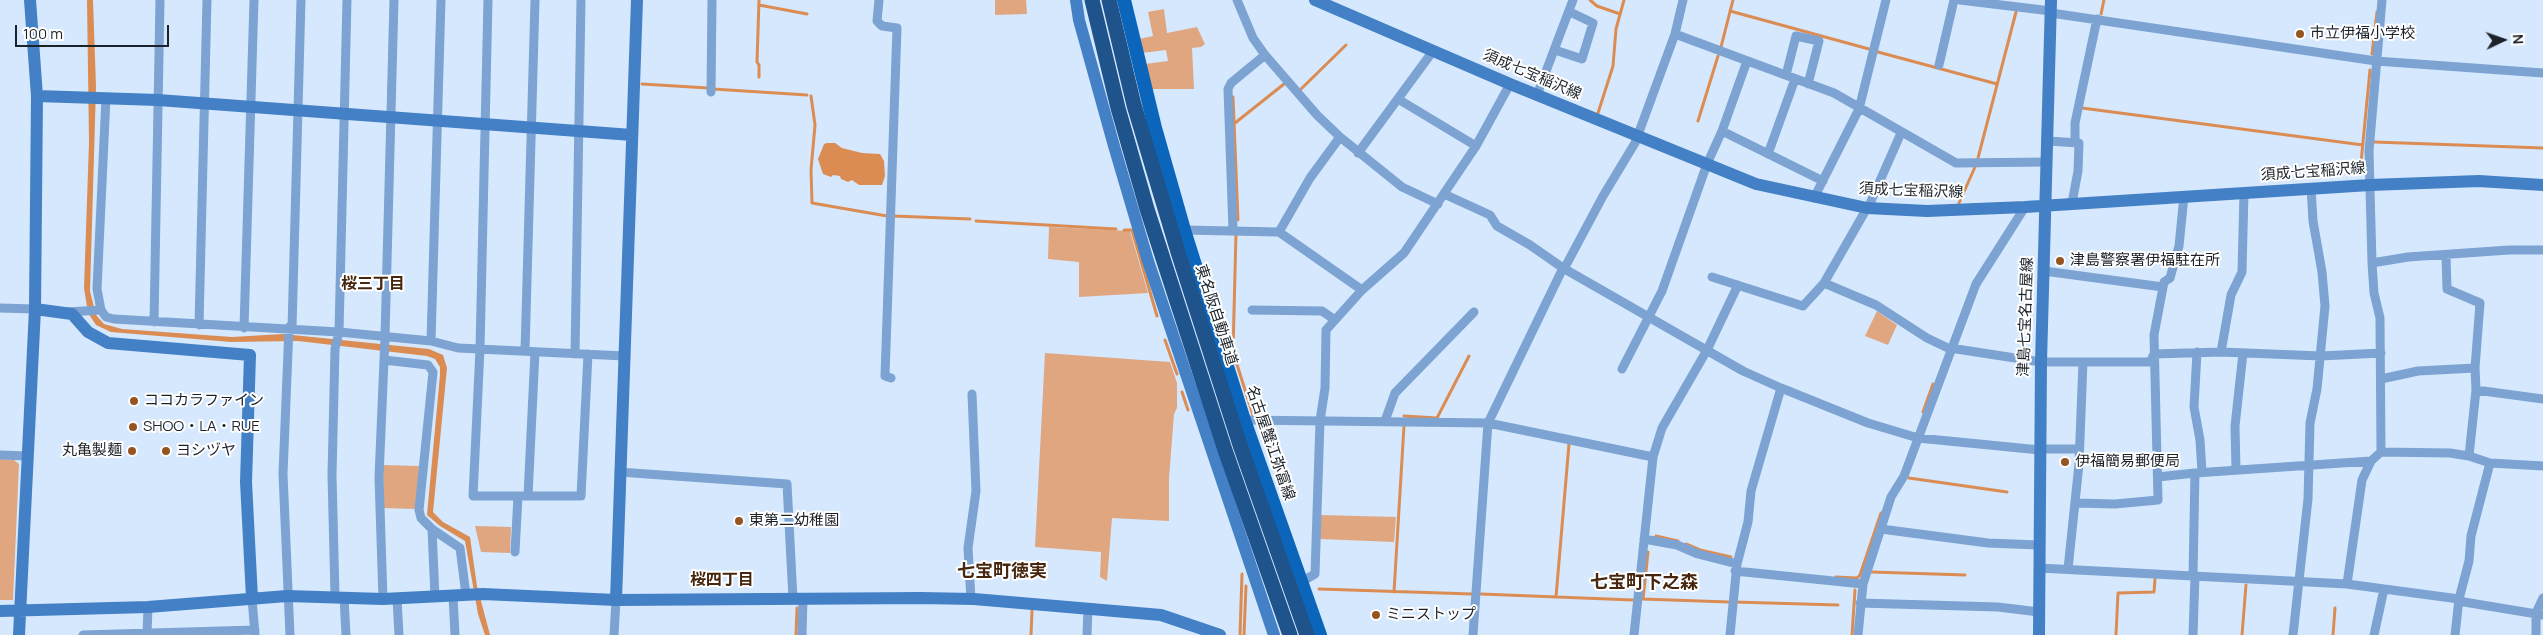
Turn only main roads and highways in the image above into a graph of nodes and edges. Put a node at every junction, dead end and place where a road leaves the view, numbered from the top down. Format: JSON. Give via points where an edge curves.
{"nodes":[{"id":1,"x":1092,"y":0,"type":"edge"},
{"id":2,"x":1109,"y":0,"type":"edge"},
{"id":3,"x":1124,"y":0,"type":"edge"},
{"id":4,"x":1290,"y":635,"type":"edge"},
{"id":5,"x":1307,"y":635,"type":"edge"},
{"id":6,"x":1320,"y":635,"type":"edge"}],
"edges":[{"from":1,"to":4,"type":"highway","via":[[1153,228],[1222,441]]},
{"from":2,"to":5,"type":"highway","name":"東名阪自動車道","via":[[1137,114],[1180,261]]},
{"from":3,"to":6,"type":"main road","name":"名古屋蟹江弥富線","via":[[1184,230],[1244,420]]}]}
